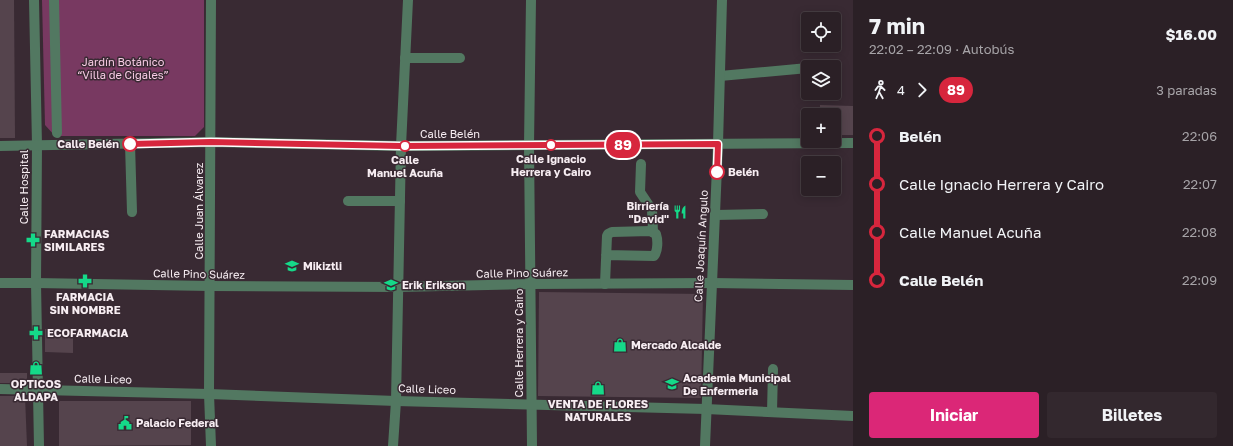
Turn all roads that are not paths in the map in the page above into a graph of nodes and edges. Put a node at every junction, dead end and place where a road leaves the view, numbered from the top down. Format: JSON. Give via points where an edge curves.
{"nodes":[{"id":1,"x":34,"y":0,"type":"edge"},
{"id":2,"x":54,"y":0,"type":"edge"},
{"id":3,"x":211,"y":0,"type":"edge"},
{"id":4,"x":408,"y":0,"type":"edge"},
{"id":5,"x":531,"y":0,"type":"edge"},
{"id":6,"x":722,"y":0,"type":"edge"},
{"id":7,"x":405,"y":58,"type":"junction"},
{"id":8,"x":460,"y":58,"type":"dead end"},
{"id":9,"x":801,"y":69,"type":"edge"},
{"id":10,"x":720,"y":76,"type":"junction"},
{"id":11,"x":57,"y":133,"type":"dead end"},
{"id":12,"x":211,"y":142,"type":"junction"},
{"id":13,"x":853,"y":143,"type":"edge"},
{"id":14,"x":130,"y":144,"type":"junction"},
{"id":15,"x":718,"y":144,"type":"junction"},
{"id":16,"x":529,"y":145,"type":"junction"},
{"id":17,"x":0,"y":146,"type":"edge"},
{"id":18,"x":37,"y":146,"type":"junction"},
{"id":19,"x":401,"y":146,"type":"junction"},
{"id":20,"x":641,"y":164,"type":"dead end"},
{"id":21,"x":400,"y":200,"type":"junction"},
{"id":22,"x":348,"y":201,"type":"dead end"},
{"id":23,"x":132,"y":212,"type":"dead end"},
{"id":24,"x":763,"y":214,"type":"dead end"},
{"id":25,"x":715,"y":215,"type":"junction"},
{"id":26,"x":653,"y":232,"type":"junction"},
{"id":27,"x":606,"y":255,"type":"junction"},
{"id":28,"x":0,"y":283,"type":"edge"},
{"id":29,"x":36,"y":283,"type":"junction"},
{"id":30,"x":712,"y":283,"type":"junction"},
{"id":31,"x":531,"y":284,"type":"junction"},
{"id":32,"x":605,"y":284,"type":"junction"},
{"id":33,"x":853,"y":285,"type":"edge"},
{"id":34,"x":210,"y":286,"type":"junction"},
{"id":35,"x":398,"y":287,"type":"junction"},
{"id":36,"x":773,"y":369,"type":"dead end"},
{"id":37,"x":0,"y":390,"type":"edge"},
{"id":38,"x":38,"y":390,"type":"junction"},
{"id":39,"x":209,"y":394,"type":"junction"},
{"id":40,"x":396,"y":401,"type":"junction"},
{"id":41,"x":532,"y":404,"type":"junction"},
{"id":42,"x":706,"y":409,"type":"junction"},
{"id":43,"x":772,"y":412,"type":"junction"},
{"id":44,"x":853,"y":416,"type":"edge"},
{"id":45,"x":39,"y":446,"type":"edge"},
{"id":46,"x":211,"y":446,"type":"edge"},
{"id":47,"x":393,"y":446,"type":"edge"},
{"id":48,"x":532,"y":446,"type":"edge"},
{"id":49,"x":705,"y":446,"type":"edge"}],
"edges":[{"from":1,"to":18,"type":"street","name":"Calle Hospital"},
{"from":2,"to":11,"type":"street"},
{"from":3,"to":12,"type":"street","name":"Calle Juan Álvarez"},
{"from":4,"to":7,"type":"street"},
{"from":5,"to":16,"type":"street","name":"Calle Herrera y Cairo"},
{"from":6,"to":10,"type":"street","name":"Calle Joaquín Angulo"},
{"from":7,"to":8,"type":"street"},
{"from":7,"to":19,"type":"street"},
{"from":9,"to":10,"type":"street"},
{"from":10,"to":15,"type":"street","name":"Calle Joaquín Angulo"},
{"from":12,"to":14,"type":"street","name":"Calle Belén"},
{"from":12,"to":19,"type":"street","name":"Calle Belén"},
{"from":12,"to":34,"type":"street","name":"Calle Juan Álvarez"},
{"from":13,"to":15,"type":"street","name":"Calle Belén"},
{"from":14,"to":18,"type":"street","name":"Calle Belén"},
{"from":14,"to":23,"type":"street"},
{"from":15,"to":16,"type":"street","name":"Calle Belén"},
{"from":15,"to":25,"type":"street","name":"Calle Joaquín Angulo"},
{"from":16,"to":19,"type":"street","name":"Calle Belén"},
{"from":16,"to":31,"type":"street","name":"Calle Herrera y Cairo"},
{"from":17,"to":18,"type":"street","name":"Calle Belén"},
{"from":18,"to":29,"type":"street","name":"Calle Hospital"},
{"from":19,"to":21,"type":"street"},
{"from":20,"to":26,"type":"street","via":[[640,192],[652,210]]},
{"from":21,"to":22,"type":"street"},
{"from":21,"to":35,"type":"street"},
{"from":24,"to":25,"type":"street"},
{"from":25,"to":30,"type":"street","name":"Calle Joaquín Angulo"},
{"from":26,"to":27,"type":"street","via":[[610,232],[607,236]]},
{"from":26,"to":27,"type":"street","via":[[657,237],[654,256]]},
{"from":27,"to":32,"type":"street"},
{"from":28,"to":29,"type":"street","name":"Calle Pino Suárez"},
{"from":29,"to":34,"type":"street","name":"Calle Pino Suárez"},
{"from":29,"to":38,"type":"street","name":"Calle Hospital"},
{"from":30,"to":32,"type":"street","name":"Calle Pino Suárez"},
{"from":30,"to":33,"type":"street","name":"Calle Pino Suárez"},
{"from":30,"to":42,"type":"street","name":"Calle Joaquín Angulo"},
{"from":31,"to":32,"type":"street","name":"Calle Pino Suárez"},
{"from":31,"to":35,"type":"street","name":"Calle Pino Suárez"},
{"from":31,"to":41,"type":"street","name":"Calle Herrera y Cairo"},
{"from":34,"to":35,"type":"street","name":"Calle Pino Suárez"},
{"from":34,"to":39,"type":"street","name":"Calle Juan Álvarez"},
{"from":35,"to":40,"type":"street"},
{"from":36,"to":43,"type":"street"},
{"from":37,"to":38,"type":"street","name":"Calle Liceo"},
{"from":38,"to":39,"type":"street","name":"Calle Liceo"},
{"from":38,"to":45,"type":"street","name":"Calle Hospital"},
{"from":39,"to":40,"type":"street","name":"Calle Liceo"},
{"from":39,"to":46,"type":"street","name":"Calle Juan Álvarez"},
{"from":40,"to":41,"type":"street","name":"Calle Liceo"},
{"from":40,"to":47,"type":"street"},
{"from":41,"to":42,"type":"street","name":"Calle Liceo"},
{"from":41,"to":48,"type":"street","name":"Calle Herrera y Cairo"},
{"from":42,"to":43,"type":"street","name":"Calle Liceo"},
{"from":42,"to":49,"type":"street","name":"Calle Joaquín Angulo"},
{"from":43,"to":44,"type":"street","name":"Calle Liceo"}]}
